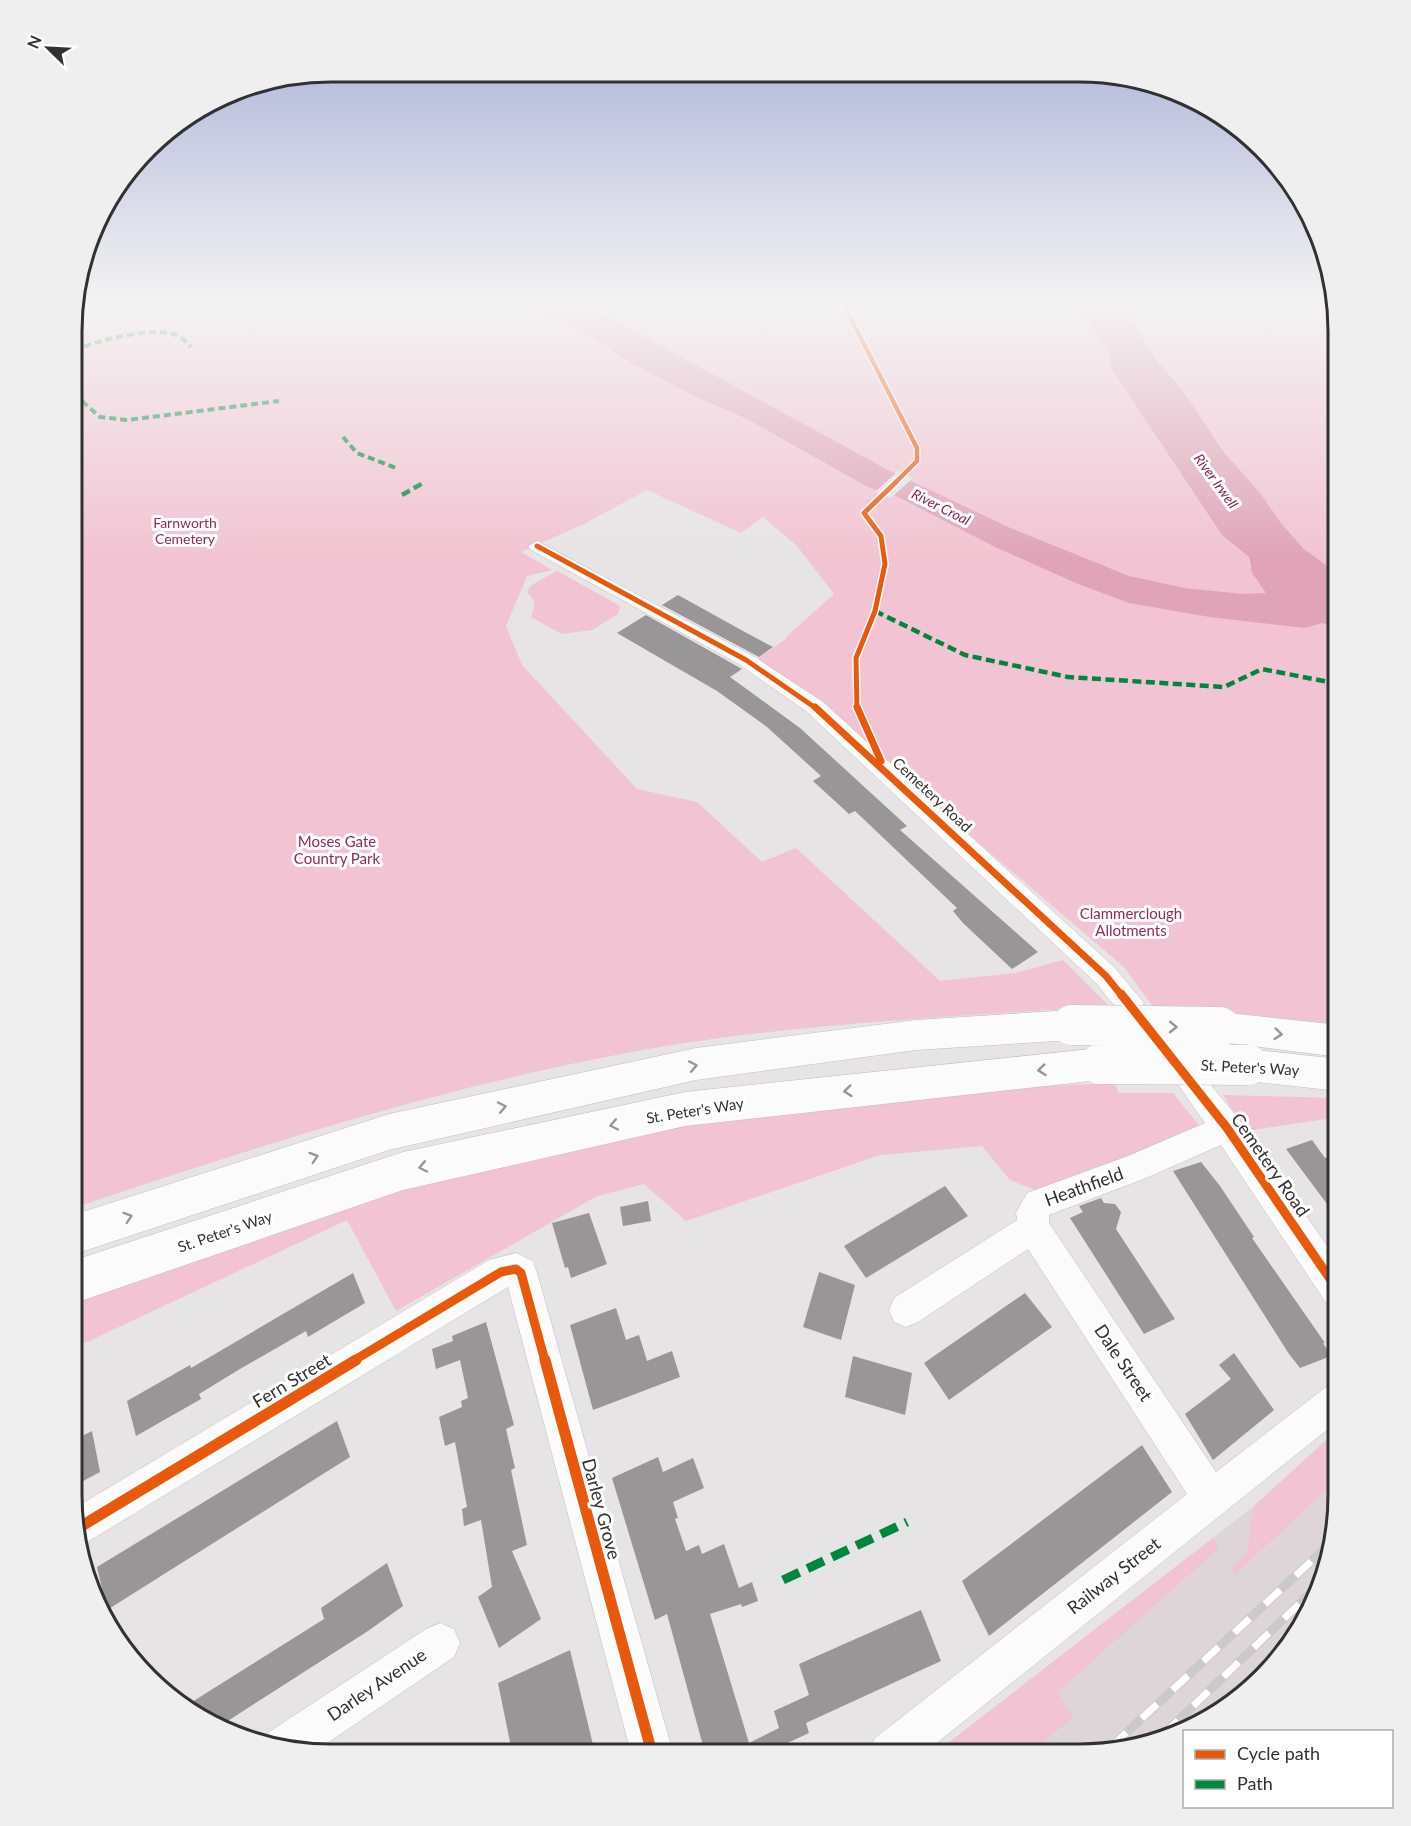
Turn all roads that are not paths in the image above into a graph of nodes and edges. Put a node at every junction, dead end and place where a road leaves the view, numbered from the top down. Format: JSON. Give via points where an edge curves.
{"nodes":[{"id":1,"x":537,"y":546,"type":"dead end"},
{"id":2,"x":1130,"y":1003,"type":"dead end"},
{"id":3,"x":1328,"y":1040,"type":"edge"},
{"id":4,"x":1328,"y":1074,"type":"edge"},
{"id":5,"x":1194,"y":1086,"type":"dead end"},
{"id":6,"x":1227,"y":1128,"type":"junction"},
{"id":7,"x":1033,"y":1228,"type":"junction"},
{"id":8,"x":82,"y":1232,"type":"edge"},
{"id":9,"x":521,"y":1273,"type":"joint"},
{"id":10,"x":1328,"y":1277,"type":"edge"},
{"id":11,"x":82,"y":1281,"type":"edge"},
{"id":12,"x":906,"y":1310,"type":"dead end"},
{"id":13,"x":1328,"y":1406,"type":"edge"},
{"id":14,"x":1212,"y":1499,"type":"junction"},
{"id":15,"x":85,"y":1524,"type":"edge"},
{"id":16,"x":440,"y":1643,"type":"dead end"},
{"id":17,"x":294,"y":1740,"type":"edge"},
{"id":18,"x":650,"y":1744,"type":"edge"},
{"id":19,"x":903,"y":1744,"type":"edge"}],
"edges":[{"from":1,"to":2,"type":"street","name":"Cemetery Road","via":[[746,660],[816,707],[1106,976]]},
{"from":8,"to":3,"type":"highway","one_way":true,"bridge":true,"via":[[389,1132],[696,1065],[916,1035],[1072,1026],[1220,1027]]},
{"from":4,"to":11,"type":"highway","name":"St. Peter's Way","one_way":true,"bridge":true,"via":[[1248,1065],[1100,1064],[673,1112],[403,1171]]},
{"from":5,"to":6,"type":"street","name":"Cemetery Road"},
{"from":6,"to":7,"type":"street","name":"Heathfield","via":[[1038,1204],[1032,1213]]},
{"from":6,"to":10,"type":"street","name":"Cemetery Road"},
{"from":7,"to":12,"type":"street"},
{"from":7,"to":14,"type":"street","name":"Dale Street"},
{"from":9,"to":15,"type":"street","name":"Fern Street","via":[[516,1269],[501,1272]]},
{"from":9,"to":18,"type":"street","name":"Darley Grove"},
{"from":13,"to":14,"type":"street","name":"Railway Street"},
{"from":14,"to":19,"type":"street","name":"Railway Street"},
{"from":16,"to":17,"type":"street","name":"Darley Avenue"}]}
